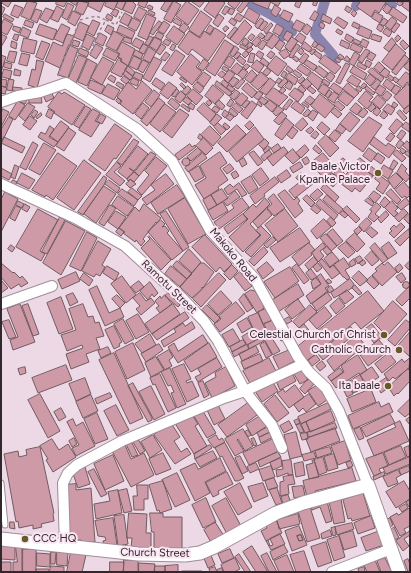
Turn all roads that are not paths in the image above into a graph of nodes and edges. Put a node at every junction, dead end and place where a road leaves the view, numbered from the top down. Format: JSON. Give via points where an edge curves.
{"nodes":[{"id":1,"x":1,"y":102,"type":"edge"},
{"id":2,"x":1,"y":184,"type":"edge"},
{"id":3,"x":52,"y":286,"type":"dead end"},
{"id":4,"x":1,"y":304,"type":"edge"},
{"id":5,"x":303,"y":364,"type":"junction"},
{"id":6,"x":246,"y":391,"type":"junction"},
{"id":7,"x":282,"y":448,"type":"dead end"},
{"id":8,"x":1,"y":483,"type":"edge"},
{"id":9,"x":368,"y":485,"type":"junction"},
{"id":10,"x":5,"y":525,"type":"dead end"},
{"id":11,"x":1,"y":539,"type":"edge"},
{"id":12,"x":65,"y":546,"type":"junction"},
{"id":13,"x":390,"y":549,"type":"junction"},
{"id":14,"x":332,"y":572,"type":"edge"},
{"id":15,"x":399,"y":572,"type":"edge"}],
"edges":[{"from":1,"to":5,"type":"street","name":"Makoko Road","via":[[32,94],[62,80],[137,129],[172,161],[210,230],[255,279]]},
{"from":2,"to":6,"type":"street","name":"Ramotu Street","via":[[75,218],[125,246],[204,321]]},
{"from":3,"to":4,"type":"street"},
{"from":5,"to":6,"type":"street"},
{"from":5,"to":9,"type":"street","name":"Makoko Road","via":[[326,388],[339,411]]},
{"from":6,"to":7,"type":"street","name":"Ramotu Street","via":[[272,425]]},
{"from":6,"to":12,"type":"street","via":[[122,441],[77,465],[68,473],[63,483]]},
{"from":8,"to":10,"type":"lane"},
{"from":9,"to":12,"type":"street","name":"Church Street","via":[[276,513],[214,547],[186,556]]},
{"from":9,"to":13,"type":"street","name":"Makoko Road"},
{"from":11,"to":12,"type":"street","name":"Church Street"},
{"from":13,"to":14,"type":"street"},
{"from":13,"to":15,"type":"street","name":"Makoko Road"}]}
